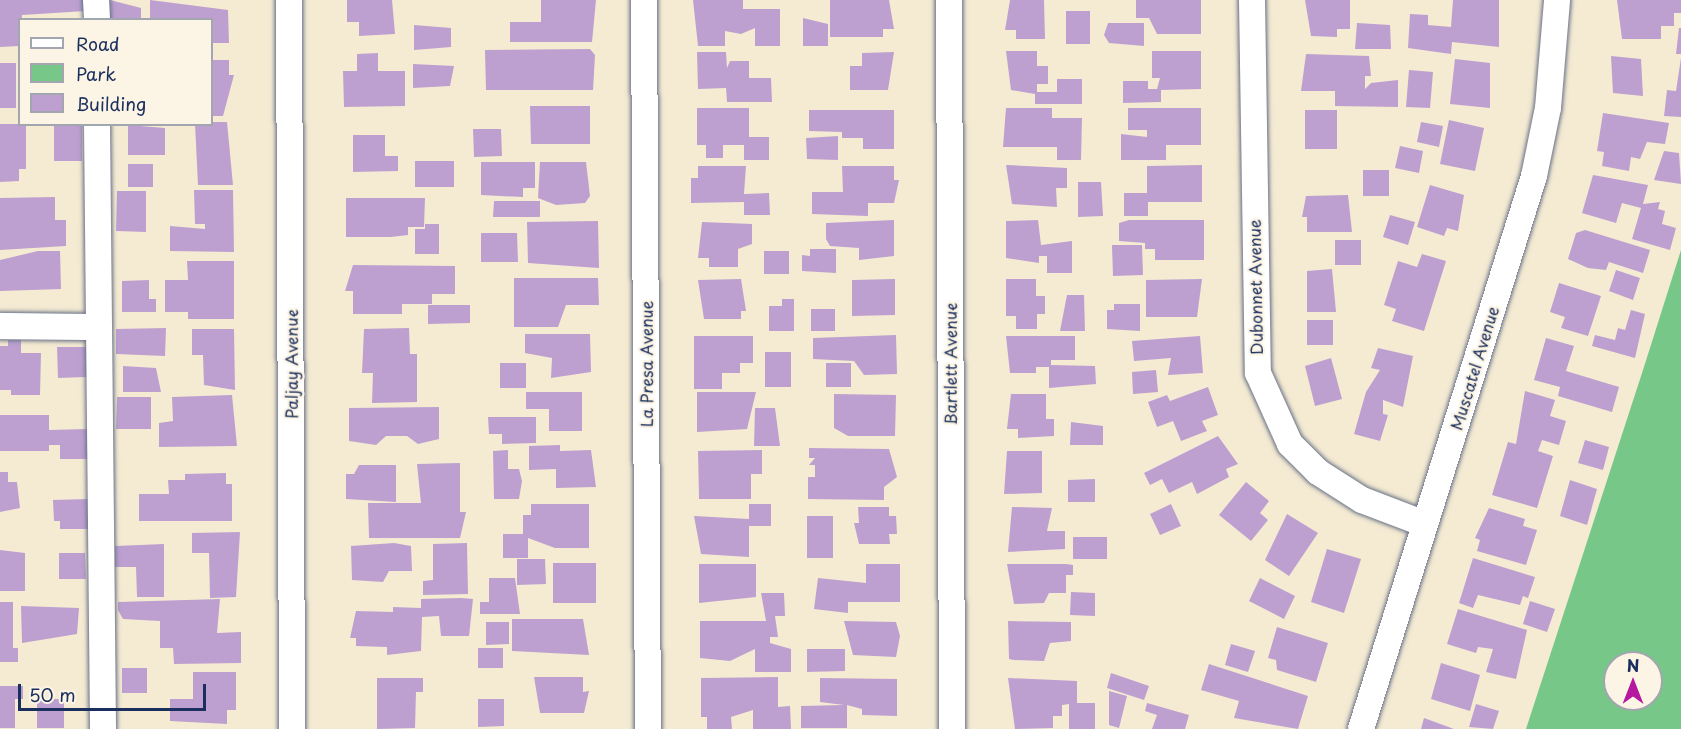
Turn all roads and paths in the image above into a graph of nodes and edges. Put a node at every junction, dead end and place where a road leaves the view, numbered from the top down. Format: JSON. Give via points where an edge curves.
{"nodes":[{"id":1,"x":96,"y":0,"type":"edge"},
{"id":2,"x":289,"y":0,"type":"edge"},
{"id":3,"x":644,"y":0,"type":"edge"},
{"id":4,"x":949,"y":0,"type":"edge"},
{"id":5,"x":1252,"y":0,"type":"edge"},
{"id":6,"x":1557,"y":0,"type":"edge"},
{"id":7,"x":97,"y":18,"type":"edge"},
{"id":8,"x":97,"y":126,"type":"edge"},
{"id":9,"x":0,"y":326,"type":"edge"},
{"id":10,"x":98,"y":327,"type":"junction"},
{"id":11,"x":1425,"y":524,"type":"junction"},
{"id":12,"x":103,"y":729,"type":"edge"},
{"id":13,"x":292,"y":729,"type":"edge"},
{"id":14,"x":648,"y":729,"type":"edge"},
{"id":15,"x":952,"y":729,"type":"edge"},
{"id":16,"x":1361,"y":729,"type":"edge"}],
"edges":[{"from":1,"to":7,"type":"street"},
{"from":2,"to":13,"type":"street","name":"Paljay Avenue"},
{"from":3,"to":14,"type":"street","name":"La Presa Avenue"},
{"from":4,"to":15,"type":"street","name":"Bartlett Avenue"},
{"from":5,"to":11,"type":"street","name":"Dubonnet Avenue","via":[[1258,373],[1290,444],[1318,472],[1362,500]]},
{"from":6,"to":11,"type":"street","name":"Muscatel Avenue","via":[[1550,97],[1534,176]]},
{"from":8,"to":10,"type":"street"},
{"from":9,"to":10,"type":"street"},
{"from":10,"to":12,"type":"street"},
{"from":11,"to":16,"type":"street","name":"Muscatel Avenue"}]}
